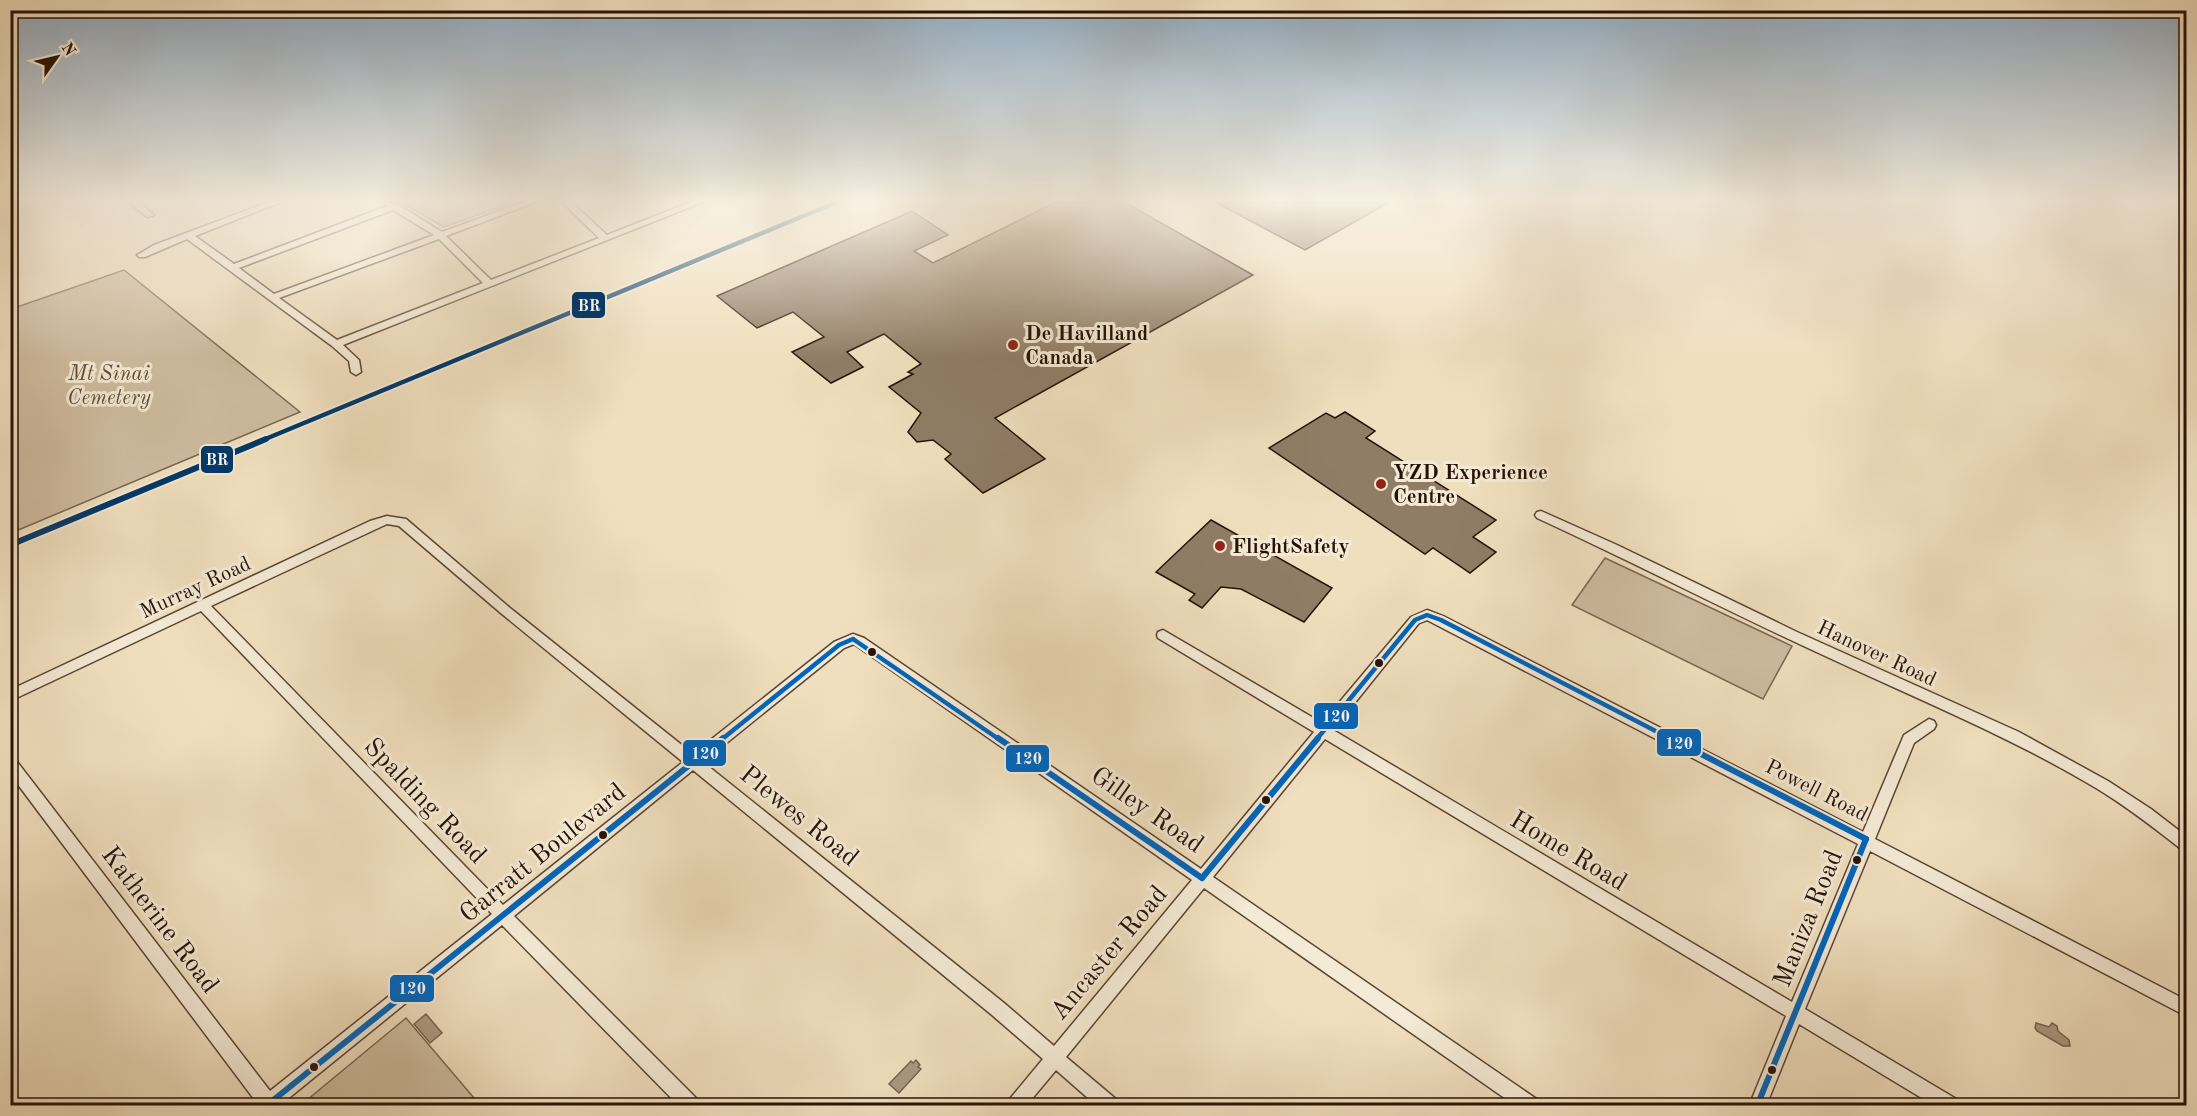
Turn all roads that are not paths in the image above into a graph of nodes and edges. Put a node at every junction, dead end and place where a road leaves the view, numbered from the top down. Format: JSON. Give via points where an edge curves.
{"nodes":[{"id":1,"x":213,"y":254,"type":"edge"},
{"id":2,"x":266,"y":254,"type":"edge"},
{"id":3,"x":389,"y":254,"type":"edge"},
{"id":4,"x":459,"y":254,"type":"edge"},
{"id":5,"x":565,"y":254,"type":"edge"},
{"id":6,"x":232,"y":268,"type":"junction"},
{"id":7,"x":489,"y":284,"type":"junction"},
{"id":8,"x":273,"y":297,"type":"junction"},
{"id":9,"x":336,"y":344,"type":"junction"},
{"id":10,"x":356,"y":372,"type":"dead end"},
{"id":11,"x":1541,"y":515,"type":"dead end"},
{"id":12,"x":398,"y":521,"type":"joint"},
{"id":13,"x":202,"y":605,"type":"junction"},
{"id":14,"x":1427,"y":615,"type":"joint"},
{"id":15,"x":1162,"y":635,"type":"dead end"},
{"id":16,"x":853,"y":639,"type":"joint"},
{"id":17,"x":10,"y":696,"type":"edge"},
{"id":18,"x":1929,"y":725,"type":"dead end"},
{"id":19,"x":1322,"y":731,"type":"junction"},
{"id":20,"x":693,"y":762,"type":"junction"},
{"id":21,"x":10,"y":763,"type":"edge"},
{"id":22,"x":1866,"y":839,"type":"junction"},
{"id":23,"x":2187,"y":844,"type":"edge"},
{"id":24,"x":1202,"y":878,"type":"junction"},
{"id":25,"x":504,"y":915,"type":"junction"},
{"id":26,"x":2187,"y":1008,"type":"edge"},
{"id":27,"x":1796,"y":1012,"type":"junction"},
{"id":28,"x":1054,"y":1057,"type":"junction"},
{"id":29,"x":268,"y":1105,"type":"edge"},
{"id":30,"x":692,"y":1106,"type":"edge"},
{"id":31,"x":1015,"y":1106,"type":"edge"},
{"id":32,"x":1111,"y":1106,"type":"edge"},
{"id":33,"x":1532,"y":1106,"type":"edge"},
{"id":34,"x":1757,"y":1106,"type":"edge"},
{"id":35,"x":1952,"y":1106,"type":"edge"}],
"edges":[{"from":1,"to":6,"type":"street"},
{"from":2,"to":6,"type":"street"},
{"from":3,"to":8,"type":"street"},
{"from":4,"to":7,"type":"street"},
{"from":5,"to":7,"type":"street"},
{"from":6,"to":8,"type":"street"},
{"from":7,"to":9,"type":"street"},
{"from":8,"to":9,"type":"street"},
{"from":9,"to":10,"type":"street","via":[[354,360]]},
{"from":11,"to":23,"type":"street","name":"Hanover Road","via":[[2056,757],[2115,791]]},
{"from":12,"to":13,"type":"street","name":"Murray Road","via":[[374,524]]},
{"from":12,"to":20,"type":"street","name":"Plewes Road"},
{"from":13,"to":17,"type":"street","name":"Murray Road"},
{"from":13,"to":25,"type":"street","name":"Spalding Road"},
{"from":14,"to":19,"type":"street","name":"Ancaster Road","via":[[1415,620]]},
{"from":14,"to":22,"type":"street","name":"Powell Road"},
{"from":15,"to":19,"type":"street","name":"Home Road"},
{"from":16,"to":20,"type":"street","name":"Garratt Boulevard","via":[[839,645]]},
{"from":16,"to":24,"type":"street","name":"Gilley Road"},
{"from":18,"to":22,"type":"street","name":"Maniza Road","via":[[1909,739]]},
{"from":19,"to":24,"type":"street","name":"Ancaster Road"},
{"from":19,"to":27,"type":"street","name":"Home Road"},
{"from":20,"to":25,"type":"street","name":"Garratt Boulevard"},
{"from":20,"to":28,"type":"street","name":"Plewes Road"},
{"from":21,"to":29,"type":"street","name":"Katherine Road"},
{"from":22,"to":26,"type":"street","name":"Powell Road"},
{"from":22,"to":27,"type":"street","name":"Maniza Road"},
{"from":24,"to":28,"type":"street","name":"Ancaster Road"},
{"from":24,"to":33,"type":"street","name":"Gilley Road"},
{"from":25,"to":29,"type":"street","name":"Garratt Boulevard"},
{"from":25,"to":30,"type":"street","name":"Spalding Road"},
{"from":27,"to":34,"type":"street","name":"Maniza Road"},
{"from":27,"to":35,"type":"street","name":"Home Road"},
{"from":28,"to":31,"type":"street","name":"Ancaster Road"},
{"from":28,"to":32,"type":"street","name":"Plewes Road"}]}
